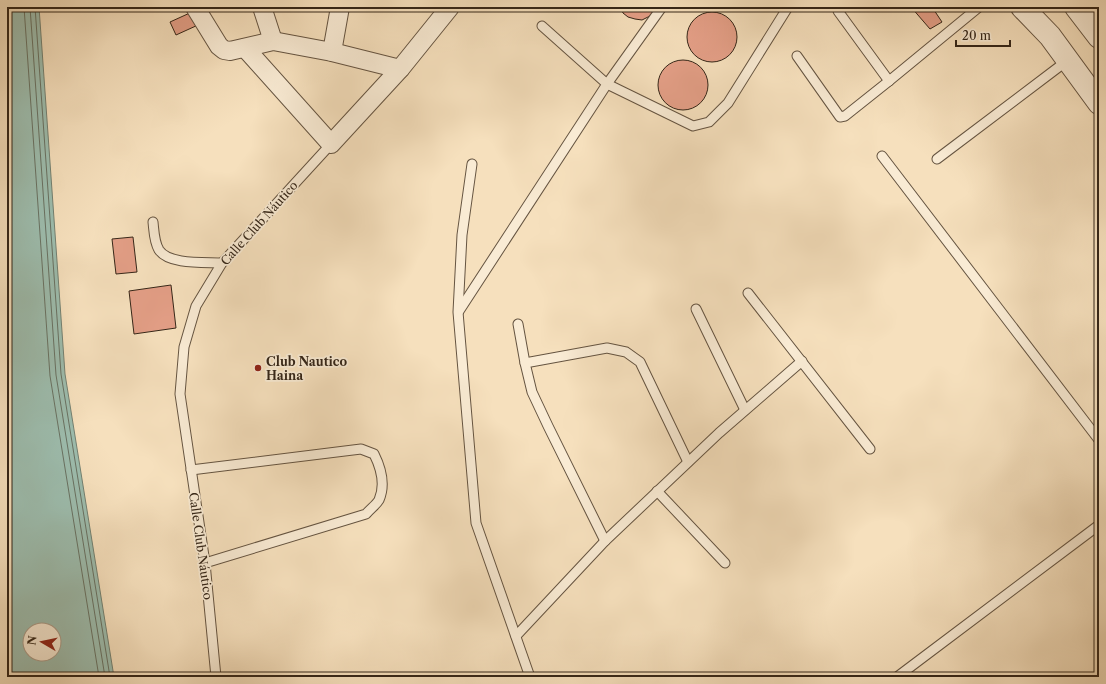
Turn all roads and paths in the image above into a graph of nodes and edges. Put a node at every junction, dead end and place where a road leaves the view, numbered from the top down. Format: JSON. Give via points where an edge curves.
{"nodes":[{"id":1,"x":195,"y":7,"type":"edge"},
{"id":2,"x":262,"y":7,"type":"edge"},
{"id":3,"x":340,"y":7,"type":"edge"},
{"id":4,"x":450,"y":7,"type":"edge"},
{"id":5,"x":662,"y":7,"type":"edge"},
{"id":6,"x":788,"y":7,"type":"edge"},
{"id":7,"x":978,"y":7,"type":"edge"},
{"id":8,"x":1022,"y":7,"type":"edge"},
{"id":9,"x":1076,"y":7,"type":"edge"},
{"id":10,"x":838,"y":11,"type":"dead end"},
{"id":11,"x":542,"y":26,"type":"dead end"},
{"id":12,"x":1099,"y":36,"type":"edge"},
{"id":13,"x":274,"y":41,"type":"junction"},
{"id":14,"x":245,"y":48,"type":"junction"},
{"id":15,"x":332,"y":52,"type":"junction"},
{"id":16,"x":797,"y":56,"type":"dead end"},
{"id":17,"x":1068,"y":60,"type":"junction"},
{"id":18,"x":400,"y":69,"type":"junction"},
{"id":19,"x":889,"y":81,"type":"junction"},
{"id":20,"x":607,"y":84,"type":"junction"},
{"id":21,"x":1098,"y":93,"type":"edge"},
{"id":22,"x":331,"y":144,"type":"junction"},
{"id":23,"x":882,"y":156,"type":"dead end"},
{"id":24,"x":936,"y":159,"type":"dead end"},
{"id":25,"x":472,"y":164,"type":"dead end"},
{"id":26,"x":154,"y":222,"type":"dead end"},
{"id":27,"x":222,"y":263,"type":"junction"},
{"id":28,"x":748,"y":293,"type":"dead end"},
{"id":29,"x":696,"y":309,"type":"dead end"},
{"id":30,"x":458,"y":312,"type":"junction"},
{"id":31,"x":518,"y":324,"type":"dead end"},
{"id":32,"x":802,"y":362,"type":"junction"},
{"id":33,"x":525,"y":363,"type":"junction"},
{"id":34,"x":745,"y":410,"type":"junction"},
{"id":35,"x":1099,"y":440,"type":"edge"},
{"id":36,"x":870,"y":449,"type":"dead end"},
{"id":37,"x":688,"y":462,"type":"junction"},
{"id":38,"x":191,"y":470,"type":"junction"},
{"id":39,"x":657,"y":492,"type":"junction"},
{"id":40,"x":1099,"y":525,"type":"edge"},
{"id":41,"x":605,"y":541,"type":"junction"},
{"id":42,"x":205,"y":563,"type":"junction"},
{"id":43,"x":725,"y":563,"type":"dead end"},
{"id":44,"x":516,"y":636,"type":"junction"},
{"id":45,"x":216,"y":677,"type":"edge"},
{"id":46,"x":530,"y":677,"type":"edge"},
{"id":47,"x":897,"y":677,"type":"edge"}],
"edges":[{"from":1,"to":14,"type":"street","via":[[219,46],[230,52]]},
{"from":2,"to":13,"type":"street"},
{"from":3,"to":15,"type":"street"},
{"from":4,"to":18,"type":"street","name":"Calle Club Náutico"},
{"from":5,"to":20,"type":"lane"},
{"from":6,"to":20,"type":"lane","via":[[728,103],[709,122],[693,126]]},
{"from":7,"to":19,"type":"lane"},
{"from":8,"to":17,"type":"street","via":[[1050,36]]},
{"from":9,"to":12,"type":"street"},
{"from":10,"to":19,"type":"lane"},
{"from":11,"to":20,"type":"lane"},
{"from":13,"to":14,"type":"street"},
{"from":13,"to":15,"type":"street"},
{"from":14,"to":22,"type":"street"},
{"from":15,"to":18,"type":"street"},
{"from":16,"to":19,"type":"lane","via":[[840,117],[850,113]]},
{"from":17,"to":21,"type":"street"},
{"from":17,"to":24,"type":"lane"},
{"from":18,"to":22,"type":"street","name":"Calle Club Náutico"},
{"from":20,"to":30,"type":"lane"},
{"from":22,"to":27,"type":"lane","name":"Calle Club Náutico"},
{"from":23,"to":35,"type":"lane"},
{"from":25,"to":30,"type":"lane","via":[[462,235]]},
{"from":26,"to":27,"type":"lane","via":[[156,243],[164,256],[178,260]]},
{"from":27,"to":38,"type":"lane","name":"Calle Club Náutico","via":[[196,306],[184,347],[180,394]]},
{"from":28,"to":32,"type":"lane"},
{"from":29,"to":34,"type":"lane"},
{"from":30,"to":44,"type":"lane","via":[[476,523]]},
{"from":31,"to":33,"type":"lane"},
{"from":32,"to":34,"type":"lane"},
{"from":32,"to":36,"type":"lane"},
{"from":33,"to":37,"type":"lane","via":[[607,348],[626,352],[640,362]]},
{"from":33,"to":41,"type":"lane","via":[[532,392]]},
{"from":34,"to":37,"type":"lane"},
{"from":37,"to":39,"type":"lane"},
{"from":38,"to":42,"type":"lane","name":"Calle Club Náutico"},
{"from":38,"to":42,"type":"lane","via":[[361,449],[374,454],[380,467],[383,484],[379,500],[366,514]]},
{"from":39,"to":41,"type":"lane"},
{"from":39,"to":43,"type":"lane"},
{"from":40,"to":47,"type":"lane"},
{"from":41,"to":44,"type":"lane"},
{"from":42,"to":45,"type":"lane","name":"Calle Club Náutico"},
{"from":44,"to":46,"type":"lane"}]}
